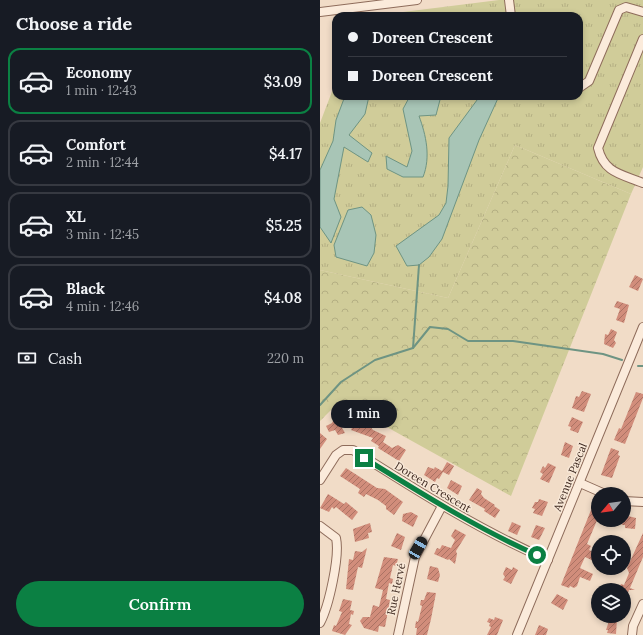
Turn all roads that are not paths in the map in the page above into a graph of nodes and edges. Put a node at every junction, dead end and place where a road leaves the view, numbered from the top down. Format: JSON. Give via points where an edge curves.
{"nodes":[{"id":1,"x":417,"y":0,"type":"edge"},
{"id":2,"x":509,"y":0,"type":"edge"},
{"id":3,"x":376,"y":3,"type":"edge"},
{"id":4,"x":320,"y":12,"type":"edge"},
{"id":5,"x":510,"y":12,"type":"edge"},
{"id":6,"x":643,"y":12,"type":"edge"},
{"id":7,"x":643,"y":39,"type":"edge"},
{"id":8,"x":583,"y":87,"type":"edge"},
{"id":9,"x":643,"y":183,"type":"edge"},
{"id":10,"x":643,"y":327,"type":"edge"},
{"id":11,"x":320,"y":480,"type":"edge"},
{"id":12,"x":580,"y":483,"type":"junction"},
{"id":13,"x":591,"y":488,"type":"edge"},
{"id":14,"x":631,"y":501,"type":"edge"},
{"id":15,"x":643,"y":502,"type":"edge"},
{"id":16,"x":442,"y":506,"type":"junction"},
{"id":17,"x":320,"y":526,"type":"edge"},
{"id":18,"x":548,"y":560,"type":"junction"},
{"id":19,"x":643,"y":604,"type":"edge"},
{"id":20,"x":320,"y":623,"type":"edge"},
{"id":21,"x":398,"y":635,"type":"edge"},
{"id":22,"x":517,"y":635,"type":"edge"},
{"id":23,"x":632,"y":635,"type":"edge"}],
"edges":[{"from":1,"to":3,"type":"street"},
{"from":2,"to":5,"type":"street"},
{"from":3,"to":4,"type":"street"},
{"from":6,"to":8,"type":"street","via":[[626,7],[617,12],[589,81]]},
{"from":7,"to":9,"type":"street","via":[[598,148],[604,165]]},
{"from":10,"to":12,"type":"street","name":"Avenue Pascal"},
{"from":11,"to":16,"type":"street","name":"Doreen Crescent","via":[[336,455],[343,450],[353,450]]},
{"from":12,"to":13,"type":"street"},
{"from":12,"to":18,"type":"street","name":"Avenue Pascal"},
{"from":14,"to":15,"type":"street"},
{"from":16,"to":18,"type":"street","name":"Doreen Crescent","via":[[504,540]]},
{"from":16,"to":21,"type":"street","name":"Rue Hervé","via":[[415,557]]},
{"from":17,"to":20,"type":"street","via":[[336,538],[338,548]]},
{"from":18,"to":22,"type":"street","name":"Avenue Pascal"},
{"from":19,"to":23,"type":"street","via":[[633,626]]}]}
